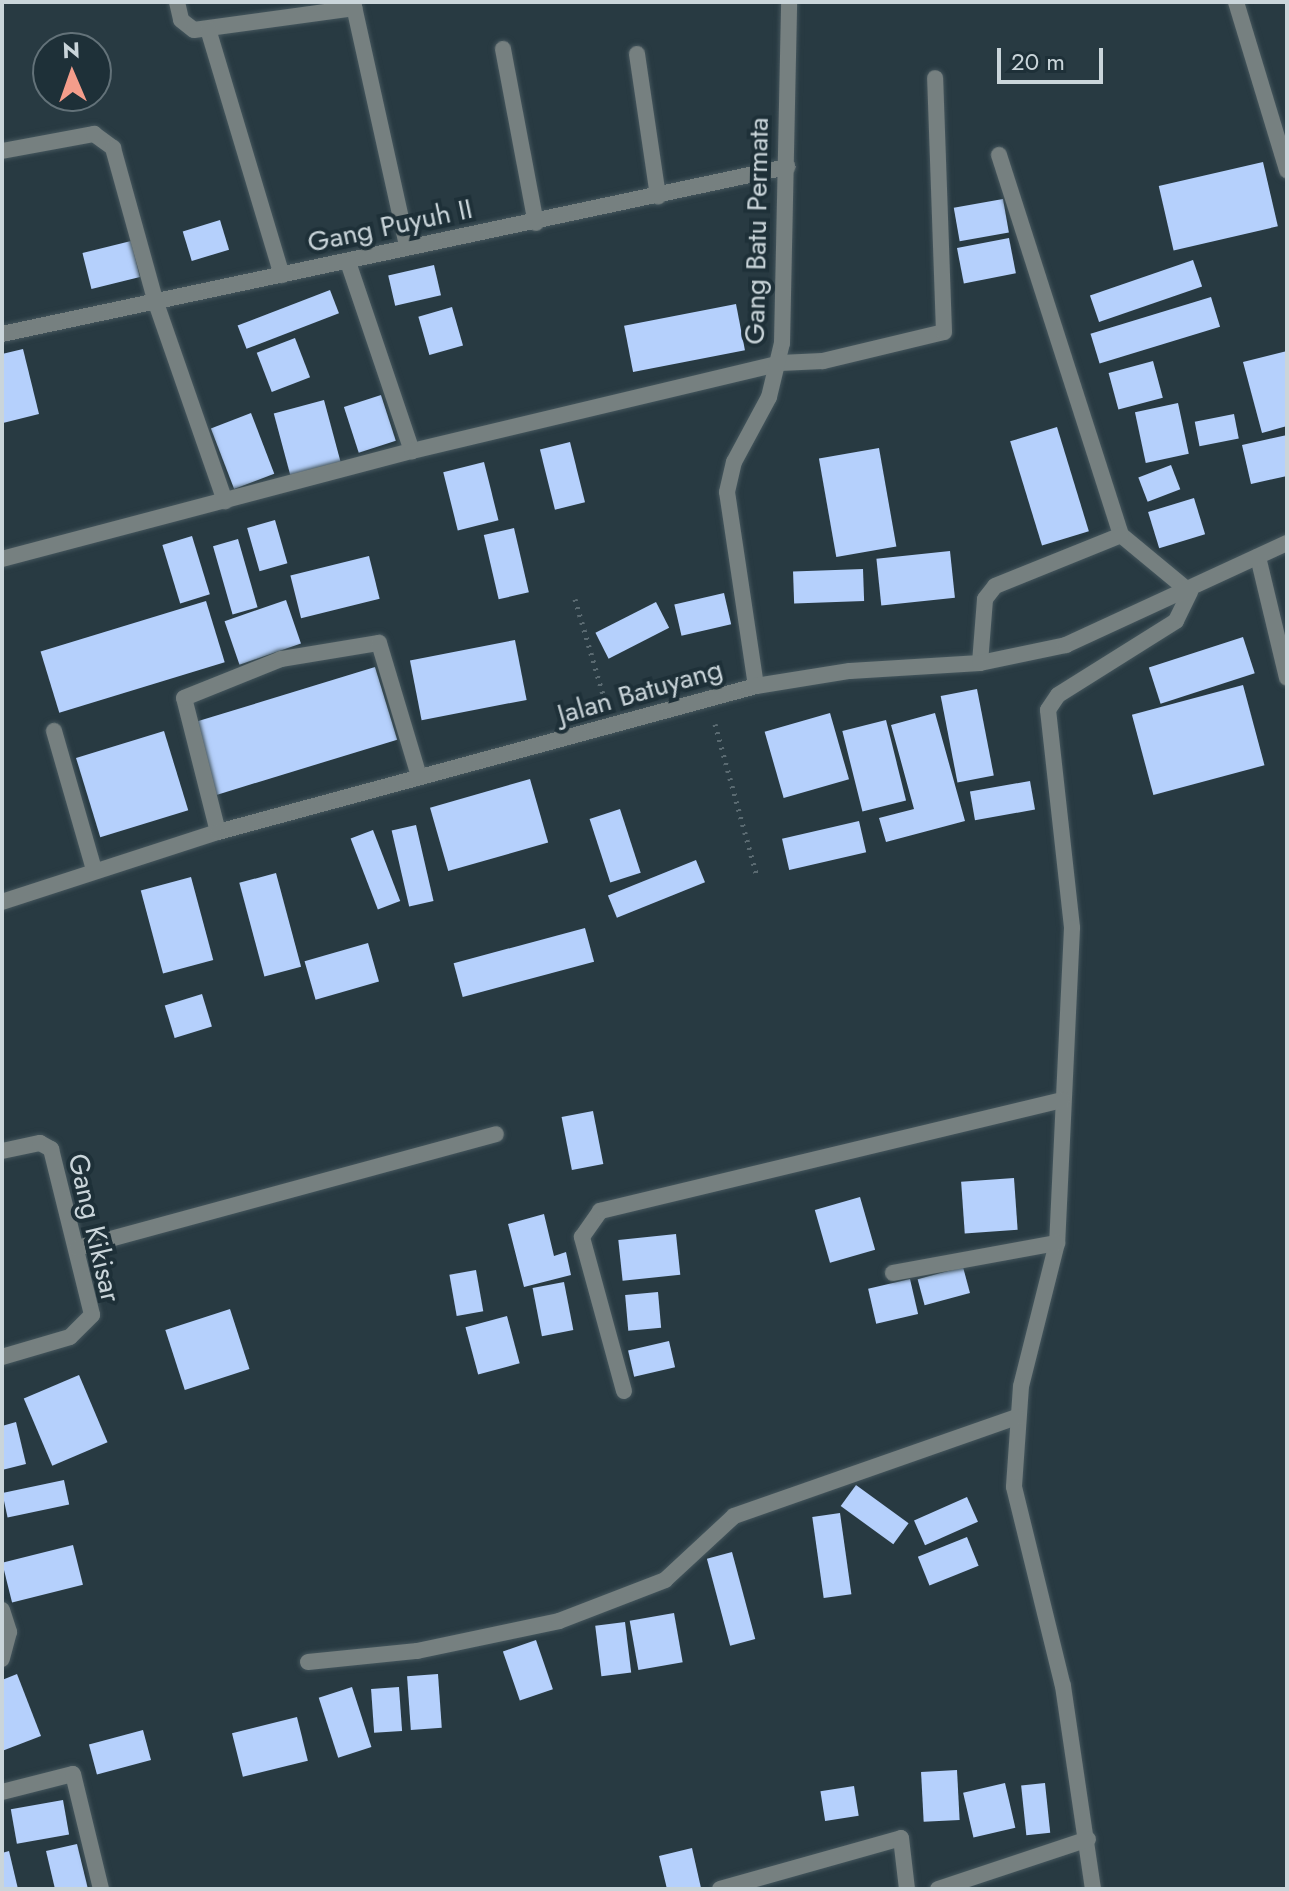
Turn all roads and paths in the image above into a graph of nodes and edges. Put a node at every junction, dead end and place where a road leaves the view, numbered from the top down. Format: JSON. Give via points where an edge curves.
{"nodes":[{"id":1,"x":177,"y":2,"type":"edge"},
{"id":2,"x":789,"y":2,"type":"edge"},
{"id":3,"x":1236,"y":2,"type":"edge"},
{"id":4,"x":354,"y":5,"type":"edge"},
{"id":5,"x":208,"y":29,"type":"junction"},
{"id":6,"x":503,"y":49,"type":"dead end"},
{"id":7,"x":637,"y":54,"type":"dead end"},
{"id":8,"x":935,"y":78,"type":"dead end"},
{"id":9,"x":2,"y":151,"type":"edge"},
{"id":10,"x":999,"y":155,"type":"dead end"},
{"id":11,"x":787,"y":167,"type":"junction"},
{"id":12,"x":1287,"y":170,"type":"edge"},
{"id":13,"x":658,"y":196,"type":"junction"},
{"id":14,"x":536,"y":223,"type":"junction"},
{"id":15,"x":407,"y":246,"type":"junction"},
{"id":16,"x":348,"y":262,"type":"junction"},
{"id":17,"x":282,"y":275,"type":"junction"},
{"id":18,"x":156,"y":303,"type":"junction"},
{"id":19,"x":2,"y":334,"type":"edge"},
{"id":20,"x":780,"y":363,"type":"junction"},
{"id":21,"x":412,"y":451,"type":"junction"},
{"id":22,"x":225,"y":501,"type":"junction"},
{"id":23,"x":1121,"y":535,"type":"junction"},
{"id":24,"x":1287,"y":543,"type":"edge"},
{"id":25,"x":1258,"y":557,"type":"junction"},
{"id":26,"x":2,"y":559,"type":"edge"},
{"id":27,"x":1190,"y":592,"type":"junction"},
{"id":28,"x":575,"y":599,"type":"dead end"},
{"id":29,"x":980,"y":663,"type":"junction"},
{"id":30,"x":1287,"y":678,"type":"edge"},
{"id":31,"x":756,"y":686,"type":"junction"},
{"id":32,"x":708,"y":700,"type":"junction"},
{"id":33,"x":613,"y":726,"type":"junction"},
{"id":34,"x":54,"y":731,"type":"dead end"},
{"id":35,"x":419,"y":776,"type":"junction"},
{"id":36,"x":218,"y":832,"type":"junction"},
{"id":37,"x":94,"y":870,"type":"junction"},
{"id":38,"x":757,"y":876,"type":"dead end"},
{"id":39,"x":2,"y":902,"type":"edge"},
{"id":40,"x":1062,"y":1100,"type":"junction"},
{"id":41,"x":496,"y":1134,"type":"dead end"},
{"id":42,"x":2,"y":1151,"type":"edge"},
{"id":43,"x":1057,"y":1243,"type":"junction"},
{"id":44,"x":77,"y":1248,"type":"junction"},
{"id":45,"x":893,"y":1273,"type":"dead end"},
{"id":46,"x":2,"y":1357,"type":"edge"},
{"id":47,"x":624,"y":1391,"type":"dead end"},
{"id":48,"x":1016,"y":1417,"type":"junction"},
{"id":49,"x":2,"y":1610,"type":"edge"},
{"id":50,"x":2,"y":1659,"type":"edge"},
{"id":51,"x":308,"y":1662,"type":"dead end"},
{"id":52,"x":2,"y":1792,"type":"edge"},
{"id":53,"x":1088,"y":1839,"type":"junction"},
{"id":54,"x":101,"y":1889,"type":"edge"},
{"id":55,"x":720,"y":1889,"type":"edge"},
{"id":56,"x":907,"y":1889,"type":"edge"},
{"id":57,"x":938,"y":1889,"type":"edge"},
{"id":58,"x":1093,"y":1889,"type":"edge"}],
"edges":[{"from":1,"to":5,"type":"street","via":[[185,27]]},
{"from":2,"to":11,"type":"street","name":"Gang Batu Permata"},
{"from":3,"to":12,"type":"street"},
{"from":4,"to":5,"type":"street"},
{"from":4,"to":15,"type":"street"},
{"from":5,"to":17,"type":"street"},
{"from":6,"to":14,"type":"street"},
{"from":7,"to":13,"type":"street"},
{"from":8,"to":20,"type":"street","via":[[944,332],[823,361]]},
{"from":9,"to":18,"type":"street","via":[[84,135],[107,139]]},
{"from":10,"to":23,"type":"street"},
{"from":11,"to":13,"type":"street","name":"Gang Puyuh II"},
{"from":11,"to":20,"type":"street","name":"Gang Batu Permata"},
{"from":13,"to":14,"type":"street","name":"Gang Puyuh II"},
{"from":14,"to":15,"type":"street","name":"Gang Puyuh II"},
{"from":15,"to":16,"type":"street","name":"Gang Puyuh II"},
{"from":16,"to":17,"type":"street","name":"Gang Puyuh II"},
{"from":16,"to":21,"type":"street"},
{"from":17,"to":18,"type":"street","name":"Gang Puyuh II"},
{"from":18,"to":19,"type":"street","name":"Gang Puyuh II"},
{"from":18,"to":22,"type":"street"},
{"from":20,"to":21,"type":"street"},
{"from":20,"to":31,"type":"street","name":"Gang Batu Permata","via":[[727,492]]},
{"from":21,"to":22,"type":"street"},
{"from":22,"to":26,"type":"street"},
{"from":23,"to":27,"type":"street"},
{"from":23,"to":29,"type":"street","via":[[995,586],[985,599]]},
{"from":24,"to":25,"type":"street","name":"Jalan Batuyang"},
{"from":25,"to":27,"type":"street","name":"Jalan Batuyang"},
{"from":25,"to":30,"type":"street"},
{"from":27,"to":29,"type":"street","name":"Jalan Batuyang","via":[[1066,645]]},
{"from":27,"to":40,"type":"street","via":[[1176,621],[1058,695],[1048,710],[1072,928]]},
{"from":28,"to":33,"type":"path"},
{"from":29,"to":31,"type":"street","name":"Jalan Batuyang","via":[[850,671]]},
{"from":31,"to":32,"type":"street","name":"Jalan Batuyang"},
{"from":32,"to":33,"type":"street","name":"Jalan Batuyang"},
{"from":32,"to":38,"type":"path"},
{"from":33,"to":35,"type":"street","name":"Jalan Batuyang"},
{"from":34,"to":37,"type":"street"},
{"from":35,"to":36,"type":"street","name":"Jalan Batuyang"},
{"from":35,"to":36,"type":"street","via":[[379,643],[281,659],[184,698]]},
{"from":36,"to":37,"type":"street","name":"Jalan Batuyang"},
{"from":37,"to":39,"type":"street","name":"Jalan Batuyang"},
{"from":40,"to":43,"type":"street"},
{"from":40,"to":47,"type":"street","via":[[600,1211],[582,1237]]},
{"from":41,"to":44,"type":"street"},
{"from":42,"to":44,"type":"street","name":"Gang Kikisar","via":[[31,1143],[51,1149]]},
{"from":43,"to":45,"type":"street"},
{"from":43,"to":48,"type":"street"},
{"from":44,"to":46,"type":"street","name":"Gang Kikisar","via":[[92,1315],[86,1328]]},
{"from":48,"to":51,"type":"street","via":[[734,1516],[665,1580],[559,1621],[417,1651]]},
{"from":48,"to":53,"type":"street","via":[[1014,1487],[1063,1686]]},
{"from":49,"to":50,"type":"street","via":[[9,1632]]},
{"from":52,"to":54,"type":"street","via":[[73,1774]]},
{"from":53,"to":57,"type":"street"},
{"from":53,"to":58,"type":"street"},
{"from":55,"to":56,"type":"street","via":[[901,1838]]}]}
